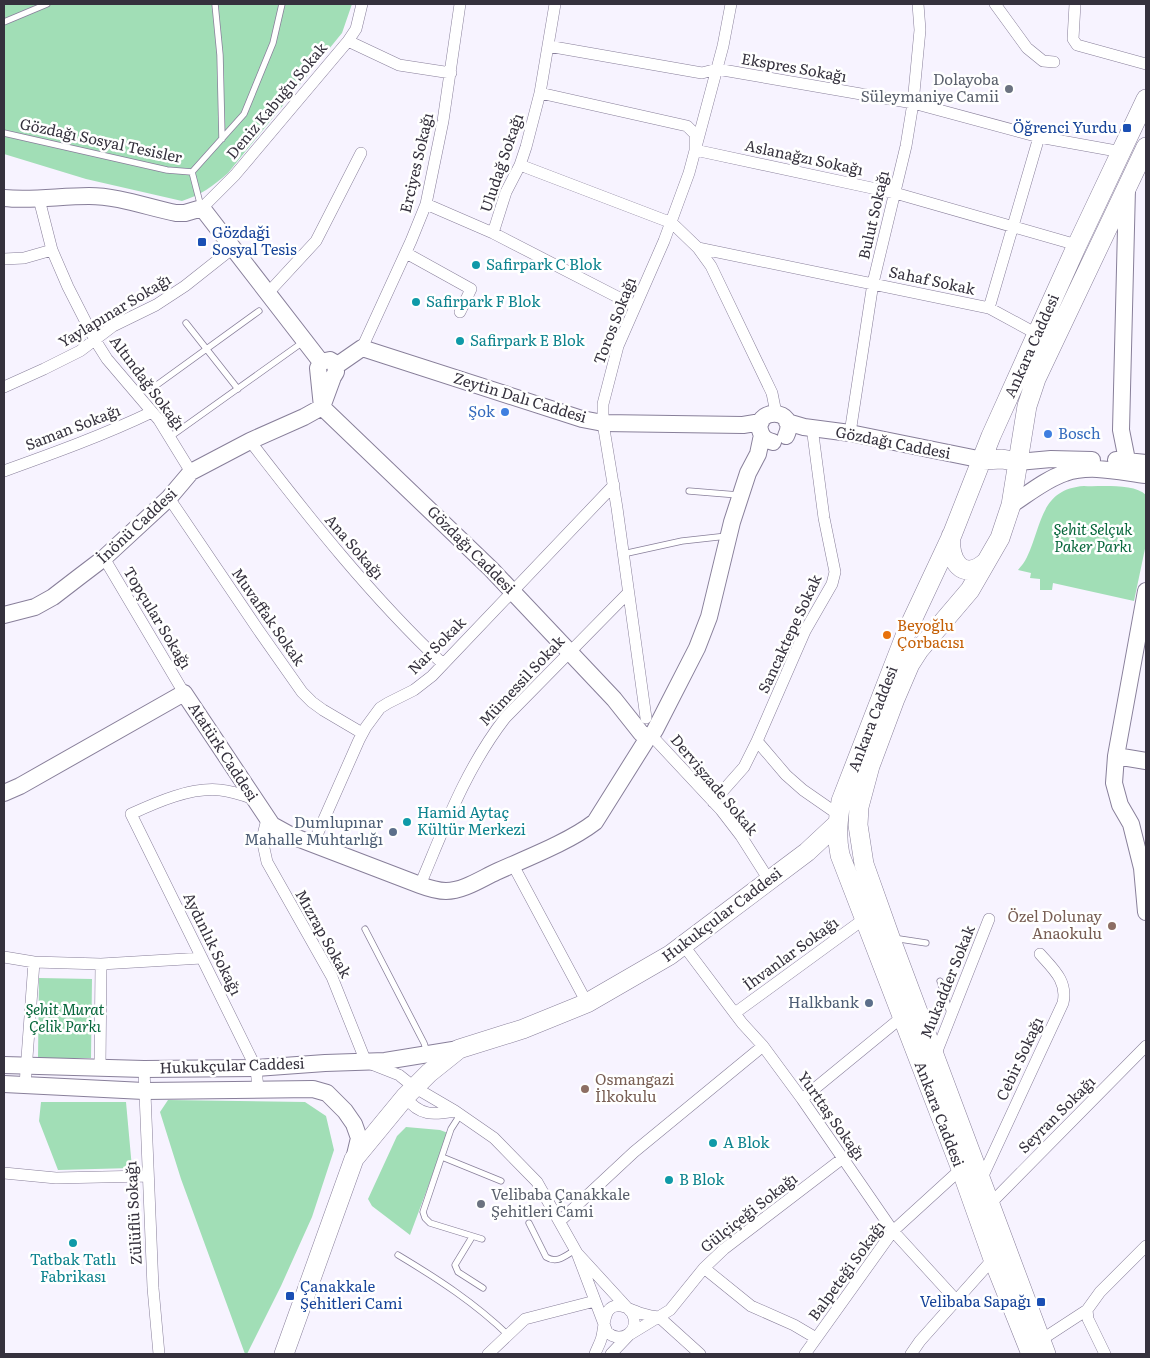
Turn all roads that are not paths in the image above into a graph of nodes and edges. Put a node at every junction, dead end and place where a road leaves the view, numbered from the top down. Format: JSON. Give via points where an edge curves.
{"nodes":[{"id":1,"x":46,"y":4,"type":"edge"},
{"id":2,"x":215,"y":4,"type":"edge"},
{"id":3,"x":282,"y":4,"type":"edge"},
{"id":4,"x":362,"y":4,"type":"edge"},
{"id":5,"x":460,"y":4,"type":"edge"},
{"id":6,"x":555,"y":4,"type":"edge"},
{"id":7,"x":731,"y":4,"type":"edge"},
{"id":8,"x":916,"y":4,"type":"edge"},
{"id":9,"x":996,"y":4,"type":"edge"},
{"id":10,"x":1075,"y":4,"type":"edge"},
{"id":11,"x":4,"y":22,"type":"edge"},
{"id":12,"x":348,"y":41,"type":"junction"},
{"id":13,"x":548,"y":46,"type":"junction"},
{"id":14,"x":1054,"y":62,"type":"dead end"},
{"id":15,"x":1146,"y":64,"type":"edge"},
{"id":16,"x":716,"y":70,"type":"junction"},
{"id":17,"x":450,"y":73,"type":"junction"},
{"id":18,"x":540,"y":93,"type":"junction"},
{"id":19,"x":1146,"y":99,"type":"edge"},
{"id":20,"x":913,"y":103,"type":"junction"},
{"id":21,"x":4,"y":133,"type":"edge"},
{"id":22,"x":1039,"y":137,"type":"junction"},
{"id":23,"x":222,"y":139,"type":"junction"},
{"id":24,"x":1146,"y":147,"type":"edge"},
{"id":25,"x":695,"y":150,"type":"junction"},
{"id":26,"x":1122,"y":152,"type":"junction"},
{"id":27,"x":361,"y":153,"type":"dead end"},
{"id":28,"x":520,"y":165,"type":"junction"},
{"id":29,"x":192,"y":172,"type":"junction"},
{"id":30,"x":1127,"y":187,"type":"junction"},
{"id":31,"x":895,"y":193,"type":"junction"},
{"id":32,"x":4,"y":198,"type":"edge"},
{"id":33,"x":39,"y":199,"type":"junction"},
{"id":34,"x":426,"y":204,"type":"junction"},
{"id":35,"x":202,"y":208,"type":"junction"},
{"id":36,"x":672,"y":223,"type":"junction"},
{"id":37,"x":1014,"y":226,"type":"junction"},
{"id":38,"x":493,"y":233,"type":"junction"},
{"id":39,"x":1077,"y":245,"type":"junction"},
{"id":40,"x":233,"y":248,"type":"junction"},
{"id":41,"x":698,"y":248,"type":"junction"},
{"id":42,"x":52,"y":250,"type":"junction"},
{"id":43,"x":406,"y":253,"type":"junction"},
{"id":44,"x":4,"y":259,"type":"edge"},
{"id":45,"x":873,"y":283,"type":"junction"},
{"id":46,"x":268,"y":293,"type":"junction"},
{"id":47,"x":635,"y":306,"type":"junction"},
{"id":48,"x":989,"y":308,"type":"junction"},
{"id":49,"x":259,"y":310,"type":"dead end"},
{"id":50,"x":460,"y":312,"type":"dead end"},
{"id":51,"x":186,"y":323,"type":"dead end"},
{"id":52,"x":1037,"y":334,"type":"junction"},
{"id":53,"x":95,"y":340,"type":"junction"},
{"id":54,"x":305,"y":341,"type":"junction"},
{"id":55,"x":362,"y":348,"type":"junction"},
{"id":56,"x":207,"y":350,"type":"junction"},
{"id":57,"x":327,"y":370,"type":"junction"},
{"id":58,"x":4,"y":387,"type":"edge"},
{"id":59,"x":154,"y":387,"type":"dead end"},
{"id":60,"x":238,"y":389,"type":"junction"},
{"id":61,"x":322,"y":407,"type":"junction"},
{"id":62,"x":152,"y":412,"type":"junction"},
{"id":63,"x":603,"y":423,"type":"junction"},
{"id":64,"x":808,"y":427,"type":"junction"},
{"id":65,"x":772,"y":429,"type":"junction"},
{"id":66,"x":850,"y":433,"type":"junction"},
{"id":67,"x":170,"y":437,"type":"junction"},
{"id":68,"x":250,"y":441,"type":"junction"},
{"id":69,"x":982,"y":460,"type":"junction"},
{"id":70,"x":1128,"y":460,"type":"junction"},
{"id":71,"x":1018,"y":462,"type":"junction"},
{"id":72,"x":1146,"y":463,"type":"edge"},
{"id":73,"x":4,"y":471,"type":"edge"},
{"id":74,"x":191,"y":472,"type":"junction"},
{"id":75,"x":1146,"y":475,"type":"edge"},
{"id":76,"x":614,"y":485,"type":"junction"},
{"id":77,"x":689,"y":491,"type":"dead end"},
{"id":78,"x":740,"y":496,"type":"junction"},
{"id":79,"x":169,"y":498,"type":"junction"},
{"id":80,"x":1011,"y":505,"type":"junction"},
{"id":81,"x":952,"y":535,"type":"junction"},
{"id":82,"x":729,"y":536,"type":"junction"},
{"id":83,"x":623,"y":554,"type":"junction"},
{"id":84,"x":104,"y":558,"type":"junction"},
{"id":85,"x":986,"y":562,"type":"junction"},
{"id":86,"x":512,"y":590,"type":"junction"},
{"id":87,"x":1146,"y":591,"type":"edge"},
{"id":88,"x":628,"y":593,"type":"junction"},
{"id":89,"x":1145,"y":612,"type":"edge"},
{"id":90,"x":4,"y":614,"type":"edge"},
{"id":91,"x":569,"y":652,"type":"junction"},
{"id":92,"x":443,"y":664,"type":"junction"},
{"id":93,"x":184,"y":693,"type":"junction"},
{"id":94,"x":647,"y":727,"type":"junction"},
{"id":95,"x":362,"y":734,"type":"junction"},
{"id":96,"x":757,"y":741,"type":"junction"},
{"id":97,"x":1116,"y":756,"type":"junction"},
{"id":98,"x":1146,"y":761,"type":"edge"},
{"id":99,"x":4,"y":794,"type":"edge"},
{"id":100,"x":254,"y":799,"type":"junction"},
{"id":101,"x":713,"y":802,"type":"junction"},
{"id":102,"x":838,"y":819,"type":"junction"},
{"id":103,"x":267,"y":820,"type":"junction"},
{"id":104,"x":313,"y":844,"type":"junction"},
{"id":105,"x":513,"y":865,"type":"junction"},
{"id":106,"x":769,"y":880,"type":"junction"},
{"id":107,"x":420,"y":885,"type":"junction"},
{"id":108,"x":1146,"y":912,"type":"edge"},
{"id":109,"x":864,"y":919,"type":"junction"},
{"id":110,"x":989,"y":919,"type":"dead end"},
{"id":111,"x":365,"y":929,"type":"dead end"},
{"id":112,"x":890,"y":937,"type":"junction"},
{"id":113,"x":926,"y":943,"type":"dead end"},
{"id":114,"x":684,"y":946,"type":"junction"},
{"id":115,"x":1040,"y":954,"type":"dead end"},
{"id":116,"x":4,"y":957,"type":"edge"},
{"id":117,"x":202,"y":958,"type":"junction"},
{"id":118,"x":34,"y":962,"type":"junction"},
{"id":119,"x":101,"y":964,"type":"junction"},
{"id":120,"x":940,"y":981,"type":"dead end"},
{"id":121,"x":587,"y":1003,"type":"junction"},
{"id":122,"x":735,"y":1013,"type":"junction"},
{"id":123,"x":902,"y":1017,"type":"junction"},
{"id":124,"x":951,"y":1017,"type":"junction"},
{"id":125,"x":763,"y":1046,"type":"junction"},
{"id":126,"x":1146,"y":1046,"type":"edge"},
{"id":127,"x":459,"y":1049,"type":"junction"},
{"id":128,"x":428,"y":1055,"type":"junction"},
{"id":129,"x":935,"y":1056,"type":"junction"},
{"id":130,"x":366,"y":1062,"type":"junction"},
{"id":131,"x":4,"y":1065,"type":"edge"},
{"id":132,"x":27,"y":1065,"type":"junction"},
{"id":133,"x":100,"y":1068,"type":"junction"},
{"id":134,"x":256,"y":1068,"type":"junction"},
{"id":135,"x":144,"y":1069,"type":"junction"},
{"id":136,"x":4,"y":1084,"type":"edge"},
{"id":137,"x":25,"y":1085,"type":"junction"},
{"id":138,"x":258,"y":1089,"type":"junction"},
{"id":139,"x":144,"y":1091,"type":"junction"},
{"id":140,"x":409,"y":1092,"type":"junction"},
{"id":141,"x":802,"y":1099,"type":"junction"},
{"id":142,"x":457,"y":1113,"type":"junction"},
{"id":143,"x":442,"y":1157,"type":"junction"},
{"id":144,"x":843,"y":1158,"type":"junction"},
{"id":145,"x":354,"y":1159,"type":"junction"},
{"id":146,"x":961,"y":1169,"type":"junction"},
{"id":147,"x":4,"y":1173,"type":"edge"},
{"id":148,"x":147,"y":1176,"type":"junction"},
{"id":149,"x":981,"y":1180,"type":"junction"},
{"id":150,"x":501,"y":1181,"type":"dead end"},
{"id":151,"x":990,"y":1204,"type":"junction"},
{"id":152,"x":560,"y":1221,"type":"junction"},
{"id":153,"x":529,"y":1223,"type":"dead end"},
{"id":154,"x":893,"y":1231,"type":"junction"},
{"id":155,"x":472,"y":1236,"type":"junction"},
{"id":156,"x":482,"y":1240,"type":"dead end"},
{"id":157,"x":1146,"y":1246,"type":"edge"},
{"id":158,"x":576,"y":1252,"type":"junction"},
{"id":159,"x":398,"y":1255,"type":"dead end"},
{"id":160,"x":993,"y":1258,"type":"junction"},
{"id":161,"x":704,"y":1268,"type":"junction"},
{"id":162,"x":483,"y":1288,"type":"dead end"},
{"id":163,"x":956,"y":1300,"type":"junction"},
{"id":164,"x":595,"y":1301,"type":"junction"},
{"id":165,"x":629,"y":1310,"type":"junction"},
{"id":166,"x":1087,"y":1310,"type":"junction"},
{"id":167,"x":659,"y":1317,"type":"junction"},
{"id":168,"x":603,"y":1323,"type":"junction"},
{"id":169,"x":508,"y":1335,"type":"junction"},
{"id":170,"x":629,"y":1335,"type":"junction"},
{"id":171,"x":816,"y":1338,"type":"junction"},
{"id":172,"x":1039,"y":1349,"type":"edge"},
{"id":173,"x":160,"y":1354,"type":"edge"},
{"id":174,"x":284,"y":1354,"type":"edge"},
{"id":175,"x":488,"y":1354,"type":"edge"},
{"id":176,"x":595,"y":1354,"type":"edge"},
{"id":177,"x":611,"y":1354,"type":"edge"},
{"id":178,"x":700,"y":1354,"type":"edge"},
{"id":179,"x":805,"y":1354,"type":"edge"},
{"id":180,"x":911,"y":1354,"type":"edge"},
{"id":181,"x":1105,"y":1354,"type":"edge"}],
"edges":[{"from":1,"to":11,"type":"lane"},
{"from":2,"to":23,"type":"lane"},
{"from":3,"to":23,"type":"lane","name":"Gözdağı Sosyal Tesisler","via":[[273,43],[244,114]]},
{"from":4,"to":12,"type":"street","name":"Deniz Kabuğu Sokak","via":[[356,29]]},
{"from":5,"to":17,"type":"street","name":"Erciyes Sokağı"},
{"from":6,"to":13,"type":"street","name":"Uludağ Sokağı"},
{"from":7,"to":16,"type":"street","name":"Toros Sokağı"},
{"from":8,"to":20,"type":"street","name":"Bulut Sokağı","via":[[920,30]]},
{"from":9,"to":14,"type":"street","via":[[1028,48],[1043,61]]},
{"from":10,"to":15,"type":"street","via":[[1072,39],[1078,45]]},
{"from":12,"to":17,"type":"street","via":[[399,65]]},
{"from":12,"to":35,"type":"street","name":"Deniz Kabuğu Sokak"},
{"from":13,"to":16,"type":"street","name":"Ekspres Sokağı","via":[[702,73]]},
{"from":13,"to":18,"type":"street","name":"Uludağ Sokağı"},
{"from":16,"to":20,"type":"street","name":"Ekspres Sokağı"},
{"from":16,"to":25,"type":"street","name":"Toros Sokağı"},
{"from":17,"to":34,"type":"street","name":"Erciyes Sokağı"},
{"from":18,"to":25,"type":"street","via":[[687,126],[695,134]]},
{"from":18,"to":28,"type":"street","name":"Uludağ Sokağı"},
{"from":19,"to":26,"type":"main road","name":"Ankara Caddesi"},
{"from":20,"to":22,"type":"street","name":"Ekspres Sokağı"},
{"from":20,"to":31,"type":"street","name":"Bulut Sokağı"},
{"from":21,"to":29,"type":"lane","name":"Gözdağı Sosyal Tesisler","via":[[167,170]]},
{"from":22,"to":26,"type":"street","name":"Ekspres Sokağı"},
{"from":22,"to":37,"type":"street"},
{"from":23,"to":29,"type":"lane","name":"Gözdağı Sosyal Tesisler"},
{"from":24,"to":30,"type":"main road","name":"Ankara Caddesi"},
{"from":25,"to":31,"type":"street","name":"Aslanağzı Sokağı"},
{"from":25,"to":36,"type":"street","name":"Toros Sokağı"},
{"from":26,"to":39,"type":"main road","name":"Ankara Caddesi"},
{"from":27,"to":46,"type":"street","via":[[316,241]]},
{"from":28,"to":36,"type":"street"},
{"from":28,"to":38,"type":"street","name":"Uludağ Sokağı","via":[[506,192]]},
{"from":29,"to":35,"type":"lane","name":"Gözdağı Sosyal Tesisler"},
{"from":30,"to":70,"type":"street","via":[[1121,430]]},
{"from":30,"to":71,"type":"main road","name":"Ankara Caddesi","via":[[1036,379],[1026,406]]},
{"from":31,"to":37,"type":"street","name":"Aslanağzı Sokağı"},
{"from":31,"to":45,"type":"street","name":"Bulut Sokağı"},
{"from":32,"to":33,"type":"street"},
{"from":33,"to":35,"type":"street","via":[[112,198],[176,213]]},
{"from":33,"to":42,"type":"street","name":"Altındağ Sokağı"},
{"from":34,"to":38,"type":"street"},
{"from":34,"to":43,"type":"street","name":"Erciyes Sokağı"},
{"from":35,"to":40,"type":"street"},
{"from":36,"to":41,"type":"street"},
{"from":36,"to":47,"type":"street","name":"Toros Sokağı"},
{"from":37,"to":39,"type":"street","name":"Aslanağzı Sokağı"},
{"from":37,"to":48,"type":"street"},
{"from":38,"to":47,"type":"street","name":"Uludağ Sokağı"},
{"from":39,"to":52,"type":"main road","name":"Ankara Caddesi"},
{"from":40,"to":46,"type":"street"},
{"from":40,"to":53,"type":"street","name":"Yaylapınar Sokağı","via":[[169,297],[113,326]]},
{"from":41,"to":45,"type":"street","name":"Sahaf Sokak"},
{"from":41,"to":65,"type":"street","via":[[711,266],[772,393]]},
{"from":42,"to":44,"type":"street","via":[[24,258]]},
{"from":42,"to":53,"type":"street","name":"Altındağ Sokağı"},
{"from":43,"to":50,"type":"street","via":[[471,289]]},
{"from":43,"to":55,"type":"street","name":"Erciyes Sokağı"},
{"from":45,"to":48,"type":"street","name":"Sahaf Sokak"},
{"from":45,"to":66,"type":"street","name":"Bulut Sokağı"},
{"from":46,"to":54,"type":"street"},
{"from":47,"to":63,"type":"street","name":"Toros Sokağı","via":[[618,346],[603,404]]},
{"from":48,"to":52,"type":"street","name":"Sahaf Sokak"},
{"from":49,"to":56,"type":"lane"},
{"from":51,"to":56,"type":"lane"},
{"from":52,"to":69,"type":"main road","name":"Ankara Caddesi"},
{"from":53,"to":58,"type":"street","name":"Yaylapınar Sokağı","via":[[73,355]]},
{"from":53,"to":62,"type":"street","name":"Altındağ Sokağı"},
{"from":54,"to":57,"type":"street"},
{"from":54,"to":60,"type":"lane"},
{"from":55,"to":57,"type":"street"},
{"from":55,"to":63,"type":"street","name":"Zeytin Dalı Caddesi","via":[[556,412]]},
{"from":56,"to":59,"type":"lane"},
{"from":56,"to":60,"type":"lane"},
{"from":57,"to":61,"type":"street"},
{"from":60,"to":67,"type":"lane"},
{"from":61,"to":68,"type":"street","name":"İnönü Caddesi"},
{"from":61,"to":86,"type":"street","name":"Gözdağı Caddesi"},
{"from":62,"to":67,"type":"street","name":"Altındağ Sokağı"},
{"from":62,"to":73,"type":"street","name":"Saman Sokağı"},
{"from":63,"to":65,"type":"street","name":"Zeytin Dalı Caddesi","via":[[743,425]]},
{"from":63,"to":76,"type":"street","name":"Toros Sokağı"},
{"from":64,"to":65,"type":"street","name":"Gözdağı Caddesi"},
{"from":64,"to":66,"type":"street","name":"Gözdağı Caddesi"},
{"from":64,"to":96,"type":"street","name":"Sancaktepe Sokak","via":[[835,572],[832,584],[805,631]]},
{"from":65,"to":78,"type":"street","via":[[748,473]]},
{"from":66,"to":69,"type":"street","name":"Gözdağı Caddesi"},
{"from":67,"to":74,"type":"street","name":"Altındağ Sokağı"},
{"from":68,"to":74,"type":"street","name":"İnönü Caddesi"},
{"from":68,"to":92,"type":"street","name":"Ana Sokağı","via":[[321,533],[397,619]]},
{"from":69,"to":71,"type":"main road"},
{"from":69,"to":81,"type":"main road","name":"Ankara Caddesi"},
{"from":70,"to":71,"type":"street"},
{"from":70,"to":72,"type":"street"},
{"from":71,"to":80,"type":"main road","name":"Ankara Caddesi"},
{"from":74,"to":79,"type":"street","name":"İnönü Caddesi"},
{"from":75,"to":80,"type":"street","via":[[1077,470],[1064,473]]},
{"from":76,"to":83,"type":"street","name":"Toros Sokağı"},
{"from":76,"to":86,"type":"street","name":"Nar Sokak"},
{"from":77,"to":78,"type":"lane"},
{"from":78,"to":82,"type":"street"},
{"from":79,"to":84,"type":"street","name":"İnönü Caddesi"},
{"from":79,"to":95,"type":"street","name":"Muvaffak Sokak","via":[[302,692],[323,710]]},
{"from":80,"to":85,"type":"main road","name":"Ankara Caddesi","via":[[1000,538]]},
{"from":81,"to":85,"type":"main road","via":[[950,546],[957,565],[966,571],[974,571]]},
{"from":81,"to":102,"type":"main road","name":"Ankara Caddesi","via":[[906,631],[841,801]]},
{"from":82,"to":83,"type":"lane","via":[[682,541]]},
{"from":82,"to":94,"type":"street","via":[[709,617],[697,648],[677,688]]},
{"from":83,"to":88,"type":"street","name":"Toros Sokağı"},
{"from":84,"to":90,"type":"street","name":"İnönü Caddesi","via":[[53,597],[35,607]]},
{"from":84,"to":93,"type":"street","name":"Topçular Sokağı"},
{"from":85,"to":112,"type":"main road","name":"Ankara Caddesi","via":[[970,590],[918,650],[910,664],[863,790],[858,825],[860,844]]},
{"from":86,"to":91,"type":"street","name":"Gözdağı Caddesi"},
{"from":86,"to":92,"type":"street","name":"Nar Sokak"},
{"from":87,"to":89,"type":"street"},
{"from":88,"to":91,"type":"street","name":"Mümessil Sokak"},
{"from":88,"to":94,"type":"street","name":"Toros Sokağı"},
{"from":89,"to":97,"type":"street"},
{"from":91,"to":94,"type":"street","name":"Gözdağı Caddesi","via":[[614,699]]},
{"from":91,"to":107,"type":"street","name":"Mümessil Sokak","via":[[504,718],[479,753]]},
{"from":92,"to":95,"type":"street","name":"Nar Sokak","via":[[424,683],[380,708]]},
{"from":93,"to":99,"type":"street","name":"Atatürk Caddesi"},
{"from":93,"to":100,"type":"street","name":"Atatürk Caddesi"},
{"from":94,"to":101,"type":"street","name":"Dervişzade Sokak"},
{"from":94,"to":105,"type":"street","name":"Atatürk Caddesi","via":[[636,755],[595,822]]},
{"from":95,"to":104,"type":"street","name":"Nar Sokak"},
{"from":96,"to":101,"type":"street","name":"Sancaktepe Sokak","via":[[744,767]]},
{"from":96,"to":102,"type":"street","via":[[786,776]]},
{"from":97,"to":98,"type":"street"},
{"from":97,"to":108,"type":"street","via":[[1114,783],[1120,805],[1131,824],[1142,868]]},
{"from":100,"to":103,"type":"street","name":"Atatürk Caddesi"},
{"from":100,"to":117,"type":"street","name":"Aydınlık Sokağı","via":[[217,790],[181,795],[131,814]]},
{"from":101,"to":106,"type":"street","name":"Dervişzade Sokak","via":[[741,836]]},
{"from":102,"to":106,"type":"main road","name":"Hukukçular Caddesi","via":[[806,852]]},
{"from":102,"to":109,"type":"main road","name":"Ankara Caddesi","via":[[840,855]]},
{"from":103,"to":104,"type":"street","name":"Atatürk Caddesi","via":[[278,829]]},
{"from":103,"to":130,"type":"street","name":"Mızrap Sokak","via":[[262,839],[267,862],[332,977]]},
{"from":104,"to":107,"type":"street","name":"Atatürk Caddesi"},
{"from":105,"to":107,"type":"street","name":"Atatürk Caddesi","via":[[464,887],[447,891]]},
{"from":105,"to":121,"type":"street"},
{"from":106,"to":114,"type":"main road","name":"Hukukçular Caddesi"},
{"from":109,"to":122,"type":"street","name":"İhvanlar Sokağı"},
{"from":109,"to":123,"type":"main road","name":"Ankara Caddesi"},
{"from":110,"to":124,"type":"street","name":"Mukadder Sokak"},
{"from":111,"to":128,"type":"lane"},
{"from":112,"to":113,"type":"lane"},
{"from":112,"to":129,"type":"main road","name":"Ankara Caddesi"},
{"from":114,"to":121,"type":"main road","name":"Hukukçular Caddesi"},
{"from":114,"to":122,"type":"street","name":"Yurttaş Sokağı"},
{"from":115,"to":149,"type":"street","name":"Cebir Sokağı","via":[[1062,982],[1063,1002]]},
{"from":116,"to":118,"type":"street"},
{"from":117,"to":119,"type":"street"},
{"from":117,"to":134,"type":"street","name":"Aydınlık Sokağı"},
{"from":118,"to":119,"type":"street"},
{"from":118,"to":132,"type":"street"},
{"from":119,"to":133,"type":"street"},
{"from":120,"to":124,"type":"lane"},
{"from":121,"to":127,"type":"main road","name":"Hukukçular Caddesi","via":[[523,1029]]},
{"from":122,"to":125,"type":"street","name":"Yurttaş Sokağı"},
{"from":123,"to":141,"type":"street"},
{"from":123,"to":146,"type":"main road","name":"Ankara Caddesi"},
{"from":124,"to":129,"type":"street","name":"Mukadder Sokak"},
{"from":125,"to":141,"type":"street","name":"Yurttaş Sokağı"},
{"from":125,"to":152,"type":"street","via":[[641,1146]]},
{"from":126,"to":151,"type":"street","name":"Seyran Sokağı"},
{"from":127,"to":128,"type":"street","name":"Hukukçular Caddesi"},
{"from":127,"to":140,"type":"main road","name":"Hukukçular Caddesi"},
{"from":128,"to":130,"type":"street","name":"Hukukçular Caddesi"},
{"from":129,"to":149,"type":"main road","name":"Ankara Caddesi"},
{"from":130,"to":134,"type":"street","name":"Hukukçular Caddesi"},
{"from":130,"to":140,"type":"street","via":[[399,1075]]},
{"from":131,"to":132,"type":"street","name":"Hukukçular Caddesi"},
{"from":132,"to":133,"type":"street","name":"Hukukçular Caddesi"},
{"from":132,"to":137,"type":"street"},
{"from":133,"to":135,"type":"street","name":"Hukukçular Caddesi"},
{"from":134,"to":135,"type":"street","name":"Hukukçular Caddesi"},
{"from":134,"to":138,"type":"street","name":"Aydınlık Sokağı"},
{"from":135,"to":139,"type":"street","name":"Zülüflü Sokağı"},
{"from":136,"to":137,"type":"street","name":"Hukukçular Caddesi"},
{"from":137,"to":139,"type":"street","name":"Hukukçular Caddesi"},
{"from":138,"to":139,"type":"street","name":"Hukukçular Caddesi"},
{"from":138,"to":145,"type":"street","name":"Hukukçular Caddesi","via":[[313,1089],[327,1093],[357,1130],[359,1138]]},
{"from":139,"to":148,"type":"street","name":"Zülüflü Sokağı"},
{"from":140,"to":142,"type":"street"},
{"from":140,"to":142,"type":"street","via":[[410,1104],[425,1113]]},
{"from":140,"to":145,"type":"main road","name":"Hukukçular Caddesi"},
{"from":141,"to":144,"type":"street","name":"Yurttaş Sokağı"},
{"from":142,"to":143,"type":"lane"},
{"from":142,"to":152,"type":"street","via":[[494,1138],[537,1182]]},
{"from":143,"to":150,"type":"lane"},
{"from":143,"to":155,"type":"lane","via":[[424,1212],[425,1218],[430,1223]]},
{"from":144,"to":154,"type":"street","name":"Yurttaş Sokağı"},
{"from":144,"to":161,"type":"street","name":"Gülçiçeği Sokağı"},
{"from":145,"to":174,"type":"main road","name":"Hukukçular Caddesi"},
{"from":146,"to":154,"type":"street","name":"Balpeteği Sokağı"},
{"from":146,"to":160,"type":"main road","name":"Ankara Caddesi"},
{"from":147,"to":148,"type":"street","via":[[56,1178]]},
{"from":148,"to":173,"type":"street","name":"Zülüflü Sokağı"},
{"from":149,"to":151,"type":"main road","name":"Ankara Caddesi"},
{"from":151,"to":172,"type":"main road","name":"Ankara Caddesi"},
{"from":152,"to":158,"type":"street"},
{"from":153,"to":158,"type":"lane","via":[[549,1259],[558,1260]]},
{"from":154,"to":163,"type":"street","name":"Yurttaş Sokağı"},
{"from":154,"to":171,"type":"street","name":"Balpeteği Sokağı"},
{"from":155,"to":156,"type":"lane"},
{"from":155,"to":162,"type":"lane","via":[[455,1270]]},
{"from":157,"to":166,"type":"street","via":[[1100,1292]]},
{"from":158,"to":164,"type":"street"},
{"from":158,"to":165,"type":"street"},
{"from":159,"to":169,"type":"lane","via":[[469,1300]]},
{"from":160,"to":163,"type":"street"},
{"from":160,"to":172,"type":"main road","name":"Ankara Caddesi"},
{"from":161,"to":167,"type":"street","name":"Gülçiçeği Sokağı","via":[[670,1310]]},
{"from":161,"to":171,"type":"street","via":[[751,1306]]},
{"from":163,"to":180,"type":"street"},
{"from":164,"to":168,"type":"street"},
{"from":164,"to":169,"type":"street","via":[[525,1318]]},
{"from":165,"to":167,"type":"street"},
{"from":165,"to":168,"type":"street","via":[[614,1307],[606,1313]]},
{"from":165,"to":170,"type":"street","via":[[635,1322]]},
{"from":166,"to":172,"type":"street"},
{"from":166,"to":181,"type":"street"},
{"from":167,"to":170,"type":"street","name":"Gülçiçeği Sokağı"},
{"from":167,"to":178,"type":"street"},
{"from":168,"to":170,"type":"street","via":[[615,1338]]},
{"from":168,"to":176,"type":"street","via":[[602,1337]]},
{"from":169,"to":175,"type":"street"},
{"from":170,"to":177,"type":"street","name":"Gülçiçeği Sokağı"},
{"from":171,"to":179,"type":"street","name":"Balpeteği Sokağı"}]}
